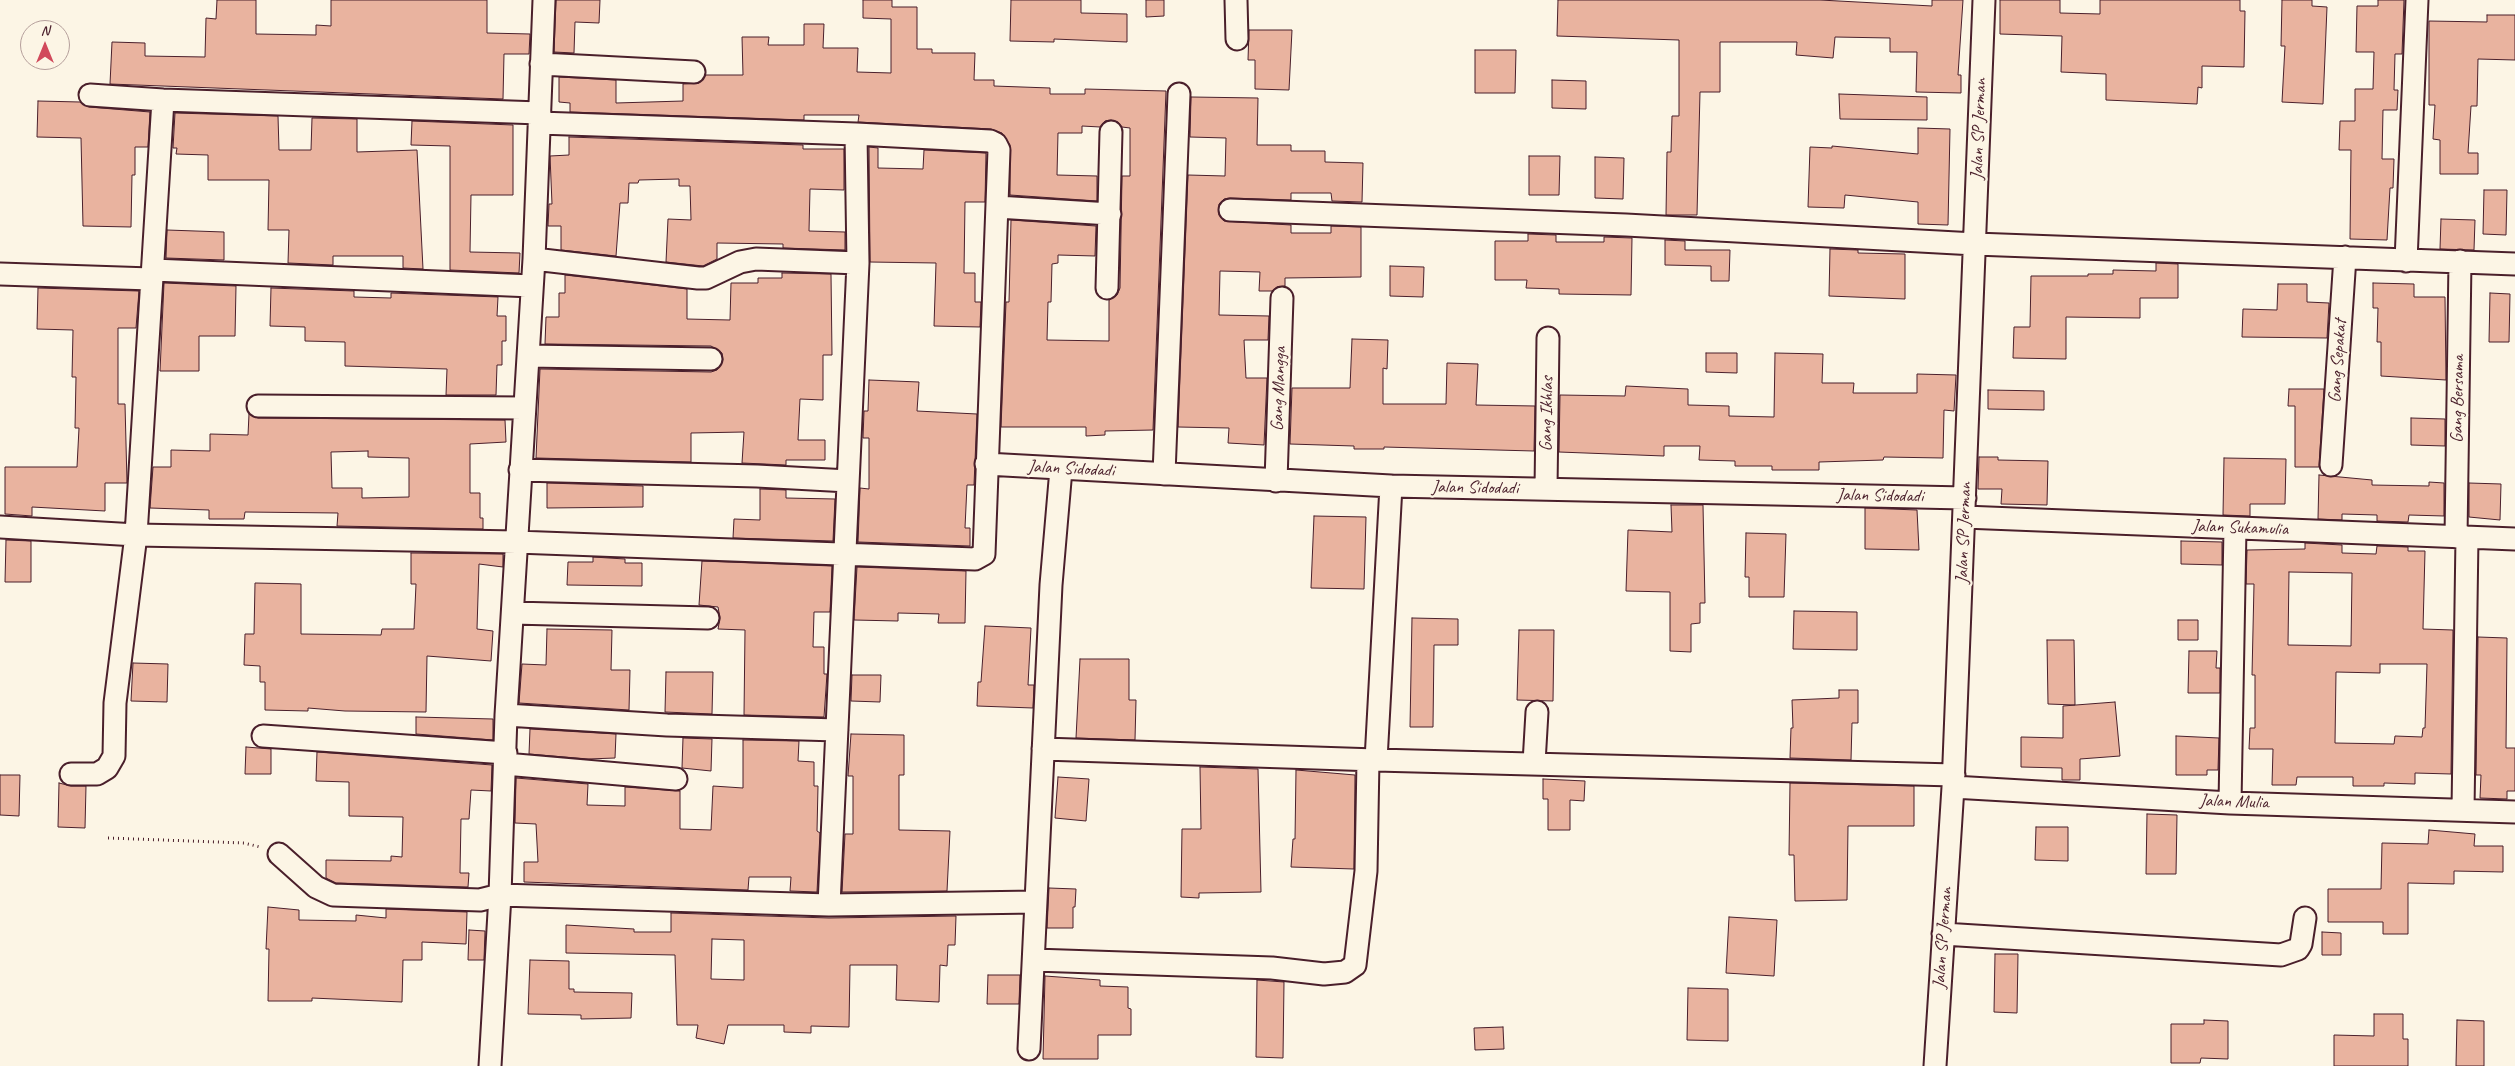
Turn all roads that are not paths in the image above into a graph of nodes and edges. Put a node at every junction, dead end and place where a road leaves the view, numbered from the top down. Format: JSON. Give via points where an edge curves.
{"nodes":[{"id":1,"x":544,"y":0,"type":"edge"},
{"id":2,"x":1236,"y":0,"type":"edge"},
{"id":3,"x":1984,"y":0,"type":"edge"},
{"id":4,"x":2417,"y":0,"type":"edge"},
{"id":5,"x":1237,"y":39,"type":"dead end"},
{"id":6,"x":541,"y":64,"type":"junction"},
{"id":7,"x":694,"y":72,"type":"dead end"},
{"id":8,"x":1178,"y":94,"type":"dead end"},
{"id":9,"x":90,"y":95,"type":"dead end"},
{"id":10,"x":163,"y":100,"type":"junction"},
{"id":11,"x":540,"y":118,"type":"junction"},
{"id":12,"x":1111,"y":132,"type":"dead end"},
{"id":13,"x":856,"y":134,"type":"junction"},
{"id":14,"x":997,"y":207,"type":"junction"},
{"id":15,"x":1230,"y":210,"type":"dead end"},
{"id":16,"x":1110,"y":214,"type":"junction"},
{"id":17,"x":1975,"y":244,"type":"junction"},
{"id":18,"x":2345,"y":257,"type":"junction"},
{"id":19,"x":534,"y":259,"type":"junction"},
{"id":20,"x":2406,"y":261,"type":"junction"},
{"id":21,"x":2460,"y":261,"type":"junction"},
{"id":22,"x":858,"y":264,"type":"junction"},
{"id":23,"x":2515,"y":264,"type":"edge"},
{"id":24,"x":0,"y":274,"type":"edge"},
{"id":25,"x":152,"y":275,"type":"junction"},
{"id":26,"x":532,"y":286,"type":"junction"},
{"id":27,"x":1107,"y":288,"type":"dead end"},
{"id":28,"x":1282,"y":298,"type":"dead end"},
{"id":29,"x":1548,"y":338,"type":"dead end"},
{"id":30,"x":528,"y":356,"type":"junction"},
{"id":31,"x":711,"y":359,"type":"dead end"},
{"id":32,"x":258,"y":406,"type":"dead end"},
{"id":33,"x":524,"y":408,"type":"junction"},
{"id":34,"x":986,"y":464,"type":"junction"},
{"id":35,"x":2331,"y":465,"type":"dead end"},
{"id":36,"x":1061,"y":469,"type":"junction"},
{"id":37,"x":520,"y":470,"type":"junction"},
{"id":38,"x":1164,"y":474,"type":"junction"},
{"id":39,"x":848,"y":481,"type":"junction"},
{"id":40,"x":1276,"y":481,"type":"junction"},
{"id":41,"x":1391,"y":486,"type":"junction"},
{"id":42,"x":1546,"y":490,"type":"junction"},
{"id":43,"x":1965,"y":507,"type":"junction"},
{"id":44,"x":0,"y":527,"type":"edge"},
{"id":45,"x":2235,"y":528,"type":"junction"},
{"id":46,"x":136,"y":535,"type":"junction"},
{"id":47,"x":2461,"y":537,"type":"junction"},
{"id":48,"x":2515,"y":540,"type":"edge"},
{"id":49,"x":516,"y":542,"type":"junction"},
{"id":50,"x":845,"y":554,"type":"junction"},
{"id":51,"x":513,"y":612,"type":"junction"},
{"id":52,"x":708,"y":618,"type":"dead end"},
{"id":53,"x":1537,"y":712,"type":"dead end"},
{"id":54,"x":506,"y":716,"type":"junction"},
{"id":55,"x":837,"y":730,"type":"junction"},
{"id":56,"x":263,"y":736,"type":"dead end"},
{"id":57,"x":1043,"y":749,"type":"junction"},
{"id":58,"x":506,"y":758,"type":"junction"},
{"id":59,"x":1372,"y":760,"type":"junction"},
{"id":60,"x":1534,"y":763,"type":"junction"},
{"id":61,"x":71,"y":774,"type":"dead end"},
{"id":62,"x":676,"y":779,"type":"dead end"},
{"id":63,"x":1953,"y":781,"type":"junction"},
{"id":64,"x":2230,"y":802,"type":"junction"},
{"id":65,"x":2463,"y":810,"type":"junction"},
{"id":66,"x":2515,"y":812,"type":"edge"},
{"id":67,"x":279,"y":854,"type":"road end"},
{"id":68,"x":500,"y":895,"type":"junction"},
{"id":69,"x":1036,"y":902,"type":"junction"},
{"id":70,"x":829,"y":905,"type":"junction"},
{"id":71,"x":2305,"y":918,"type":"dead end"},
{"id":72,"x":1943,"y":934,"type":"junction"},
{"id":73,"x":1034,"y":960,"type":"junction"},
{"id":74,"x":1029,"y":1049,"type":"dead end"},
{"id":75,"x":490,"y":1066,"type":"edge"},
{"id":76,"x":1935,"y":1066,"type":"edge"}],
"edges":[{"from":1,"to":6,"type":"street"},
{"from":2,"to":5,"type":"street"},
{"from":3,"to":17,"type":"street","name":"Jalan SP Jerman"},
{"from":4,"to":20,"type":"street"},
{"from":6,"to":7,"type":"street"},
{"from":6,"to":11,"type":"street"},
{"from":8,"to":38,"type":"street"},
{"from":9,"to":10,"type":"street"},
{"from":10,"to":11,"type":"street"},
{"from":10,"to":25,"type":"street"},
{"from":11,"to":13,"type":"street"},
{"from":11,"to":19,"type":"street"},
{"from":12,"to":16,"type":"street"},
{"from":13,"to":14,"type":"street","via":[[990,141],[996,144],[999,150]]},
{"from":13,"to":22,"type":"street"},
{"from":14,"to":16,"type":"street"},
{"from":14,"to":34,"type":"street"},
{"from":15,"to":17,"type":"street","via":[[1626,225]]},
{"from":16,"to":27,"type":"street"},
{"from":17,"to":18,"type":"street"},
{"from":17,"to":43,"type":"street","name":"Jalan SP Jerman"},
{"from":18,"to":20,"type":"street"},
{"from":18,"to":35,"type":"street","name":"Gang Sepakat"},
{"from":19,"to":22,"type":"street","via":[[698,278],[756,259]]},
{"from":19,"to":26,"type":"street"},
{"from":20,"to":21,"type":"street"},
{"from":21,"to":23,"type":"street"},
{"from":21,"to":47,"type":"street","name":"Gang Bersama"},
{"from":22,"to":39,"type":"street"},
{"from":24,"to":25,"type":"street"},
{"from":25,"to":26,"type":"street"},
{"from":25,"to":46,"type":"street"},
{"from":26,"to":30,"type":"street"},
{"from":28,"to":40,"type":"street","name":"Gang Mangga"},
{"from":29,"to":42,"type":"street","name":"Gang Ikhlas"},
{"from":30,"to":31,"type":"street"},
{"from":30,"to":33,"type":"street"},
{"from":32,"to":33,"type":"street"},
{"from":33,"to":37,"type":"street"},
{"from":34,"to":36,"type":"street","name":"Jalan Sidodadi"},
{"from":34,"to":50,"type":"street","via":[[986,547],[980,557]]},
{"from":36,"to":38,"type":"street","name":"Jalan Sidodadi"},
{"from":36,"to":57,"type":"street","via":[[1051,585]]},
{"from":37,"to":39,"type":"street"},
{"from":37,"to":49,"type":"street"},
{"from":38,"to":40,"type":"street","name":"Jalan Sidodadi"},
{"from":39,"to":50,"type":"street"},
{"from":40,"to":41,"type":"street","name":"Jalan Sidodadi"},
{"from":41,"to":42,"type":"street","name":"Jalan Sidodadi"},
{"from":41,"to":59,"type":"street"},
{"from":42,"to":43,"type":"street","name":"Jalan Sidodadi"},
{"from":43,"to":45,"type":"street","name":"Jalan Sukamulia"},
{"from":43,"to":63,"type":"street","name":"Jalan SP Jerman"},
{"from":44,"to":46,"type":"street"},
{"from":45,"to":47,"type":"street","name":"Jalan Sukamulia"},
{"from":45,"to":64,"type":"street"},
{"from":46,"to":49,"type":"street"},
{"from":46,"to":61,"type":"street","via":[[115,703],[114,756],[107,768],[98,774]]},
{"from":47,"to":48,"type":"street","name":"Jalan Sukamulia"},
{"from":47,"to":65,"type":"street","name":"Gang Bersama"},
{"from":49,"to":50,"type":"street"},
{"from":49,"to":51,"type":"street"},
{"from":50,"to":55,"type":"street"},
{"from":51,"to":52,"type":"street"},
{"from":51,"to":54,"type":"street"},
{"from":53,"to":60,"type":"street"},
{"from":54,"to":55,"type":"street"},
{"from":54,"to":58,"type":"street"},
{"from":55,"to":70,"type":"street"},
{"from":56,"to":58,"type":"street"},
{"from":57,"to":59,"type":"street","name":"Jalan Mulia"},
{"from":57,"to":69,"type":"street"},
{"from":58,"to":62,"type":"street"},
{"from":58,"to":68,"type":"street"},
{"from":59,"to":60,"type":"street","name":"Jalan Mulia"},
{"from":59,"to":73,"type":"street","via":[[1366,871],[1355,965],[1345,972],[1324,974],[1272,968]]},
{"from":60,"to":63,"type":"street","name":"Jalan Mulia"},
{"from":63,"to":64,"type":"street","name":"Jalan Mulia"},
{"from":63,"to":72,"type":"street","name":"Jalan SP Jerman"},
{"from":64,"to":65,"type":"street","name":"Jalan Mulia"},
{"from":65,"to":66,"type":"street","name":"Jalan Mulia"},
{"from":67,"to":68,"type":"street","via":[[316,887],[333,895],[480,900]]},
{"from":68,"to":70,"type":"street"},
{"from":68,"to":75,"type":"street"},
{"from":69,"to":70,"type":"street"},
{"from":69,"to":73,"type":"street"},
{"from":71,"to":72,"type":"street","via":[[2301,944],[2293,952],[2281,955]]},
{"from":72,"to":76,"type":"street","name":"Jalan SP Jerman"},
{"from":73,"to":74,"type":"street"}]}
